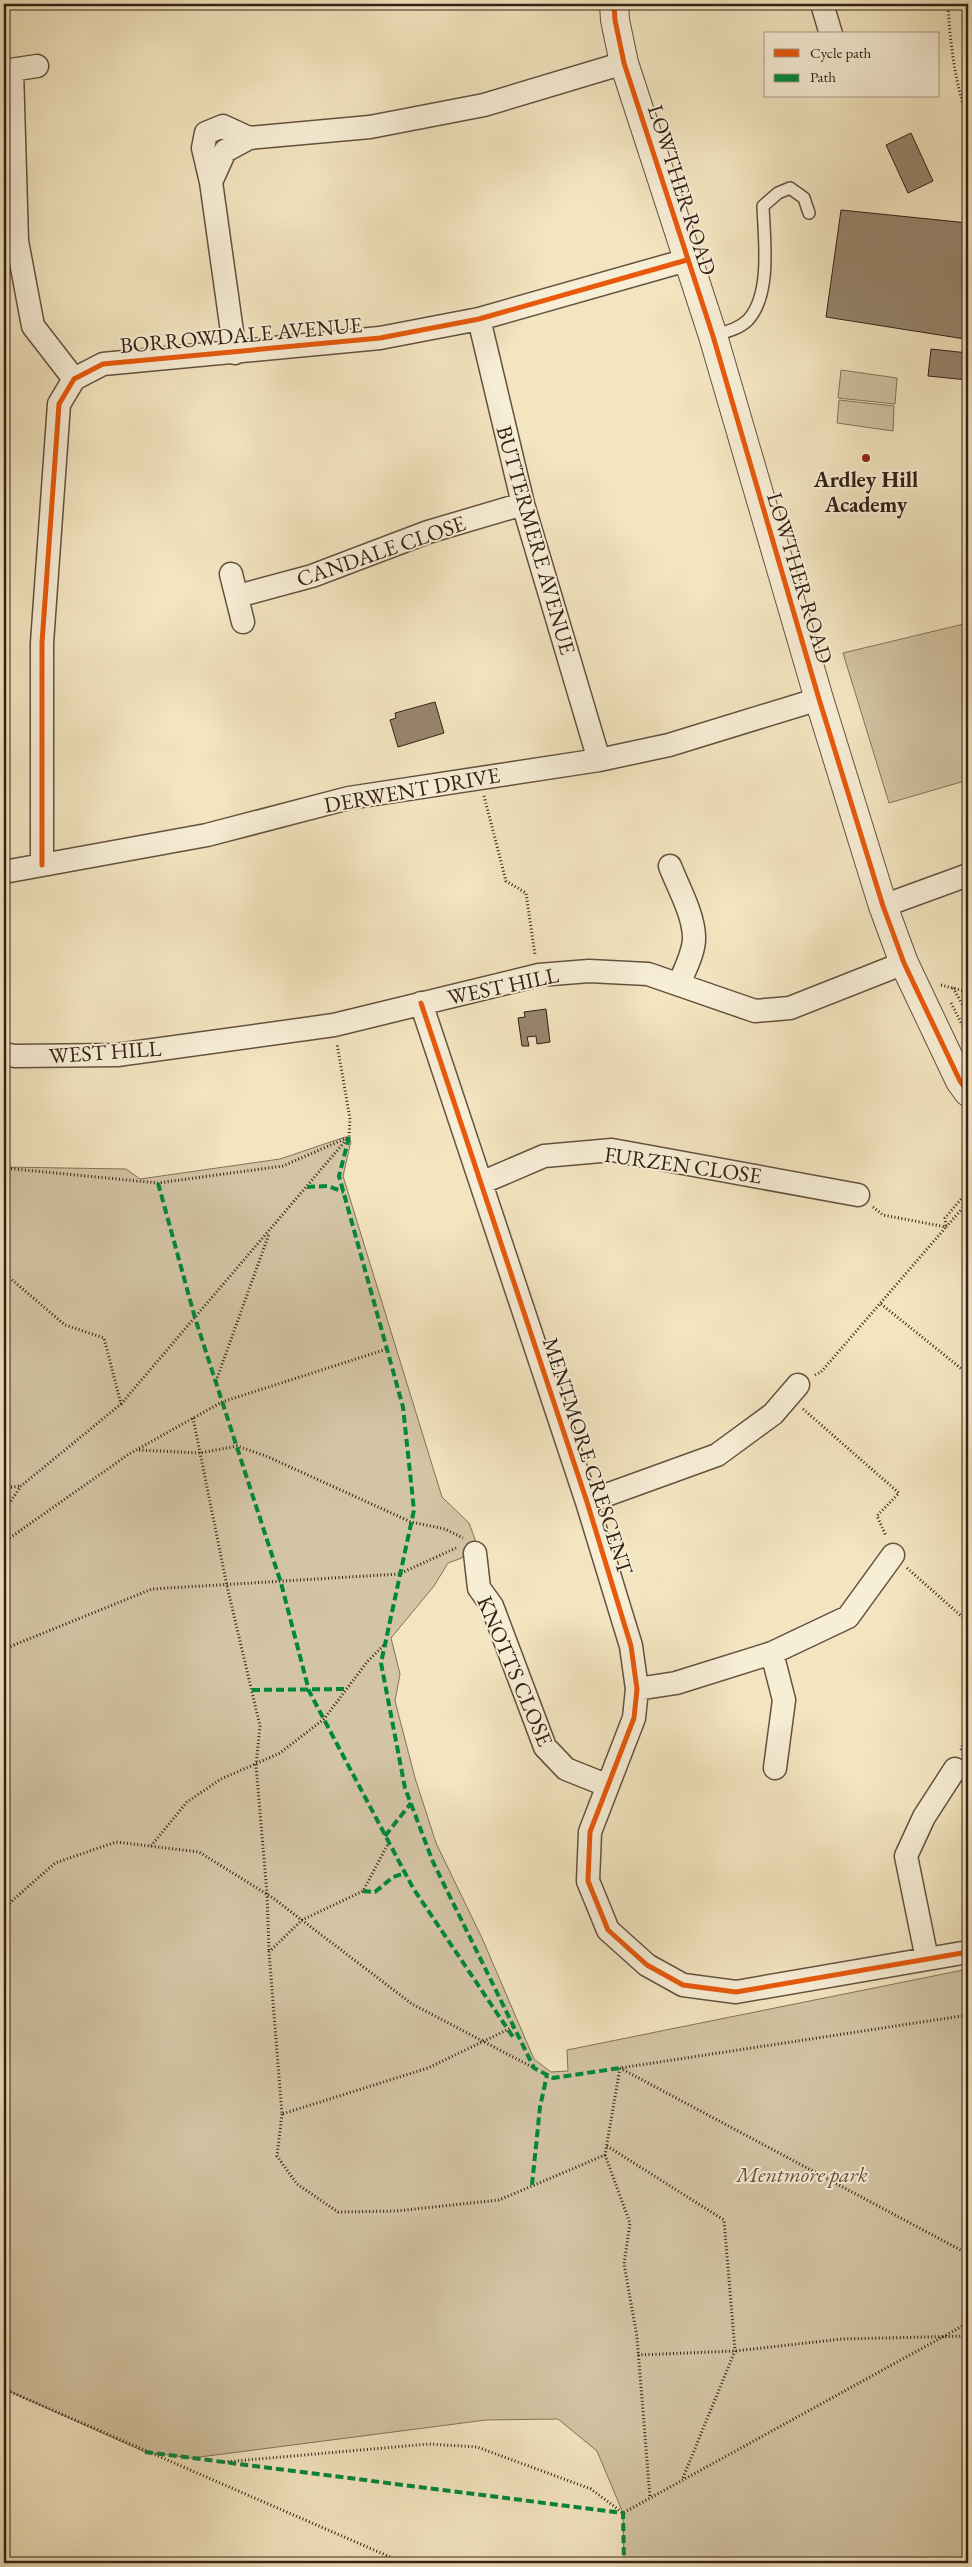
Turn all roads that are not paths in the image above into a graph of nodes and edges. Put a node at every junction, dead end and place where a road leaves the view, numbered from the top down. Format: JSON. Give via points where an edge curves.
{"nodes":[{"id":1,"x":614,"y":4,"type":"edge"},
{"id":2,"x":822,"y":4,"type":"edge"},
{"id":3,"x":830,"y":32,"type":"edge"},
{"id":4,"x":624,"y":63,"type":"junction"},
{"id":5,"x":37,"y":66,"type":"dead end"},
{"id":6,"x":8,"y":70,"type":"edge"},
{"id":7,"x":809,"y":213,"type":"dead end"},
{"id":8,"x":687,"y":260,"type":"junction"},
{"id":9,"x":479,"y":319,"type":"junction"},
{"id":10,"x":713,"y":336,"type":"junction"},
{"id":11,"x":235,"y":353,"type":"junction"},
{"id":12,"x":74,"y":379,"type":"junction"},
{"id":13,"x":523,"y":504,"type":"junction"},
{"id":14,"x":231,"y":574,"type":"dead end"},
{"id":15,"x":238,"y":596,"type":"junction"},
{"id":16,"x":243,"y":622,"type":"dead end"},
{"id":17,"x":819,"y":699,"type":"junction"},
{"id":18,"x":599,"y":760,"type":"junction"},
{"id":19,"x":42,"y":866,"type":"junction"},
{"id":20,"x":670,"y":866,"type":"dead end"},
{"id":21,"x":4,"y":872,"type":"edge"},
{"id":22,"x":968,"y":876,"type":"edge"},
{"id":23,"x":883,"y":906,"type":"junction"},
{"id":24,"x":904,"y":963,"type":"junction"},
{"id":25,"x":680,"y":984,"type":"junction"},
{"id":26,"x":420,"y":1003,"type":"junction"},
{"id":27,"x":4,"y":1054,"type":"edge"},
{"id":28,"x":968,"y":1092,"type":"edge"},
{"id":29,"x":481,"y":1183,"type":"junction"},
{"id":30,"x":858,"y":1195,"type":"road end"},
{"id":31,"x":798,"y":1385,"type":"road end"},
{"id":32,"x":588,"y":1502,"type":"junction"},
{"id":33,"x":472,"y":1548,"type":"road end"},
{"id":34,"x":893,"y":1556,"type":"road end"},
{"id":35,"x":772,"y":1653,"type":"junction"},
{"id":36,"x":637,"y":1689,"type":"junction"},
{"id":37,"x":775,"y":1768,"type":"dead end"},
{"id":38,"x":955,"y":1769,"type":"dead end"},
{"id":39,"x":606,"y":1785,"type":"junction"},
{"id":40,"x":968,"y":1952,"type":"edge"},
{"id":41,"x":927,"y":1959,"type":"junction"}],
"edges":[{"from":1,"to":4,"type":"street","name":"LOWTHER ROAD"},
{"from":2,"to":3,"type":"street"},
{"from":4,"to":8,"type":"street","name":"LOWTHER ROAD"},
{"from":4,"to":11,"type":"street","via":[[484,105],[370,128],[249,138],[223,126],[206,132],[203,148],[211,182]]},
{"from":5,"to":6,"type":"street"},
{"from":6,"to":12,"type":"street","via":[[17,241],[33,326]]},
{"from":7,"to":10,"type":"lane","via":[[804,198],[790,188],[763,206],[765,276],[757,307],[737,328]]},
{"from":8,"to":9,"type":"street","name":"BORROWDALE AVENUE"},
{"from":8,"to":10,"type":"street","name":"LOWTHER ROAD"},
{"from":9,"to":11,"type":"street","name":"BORROWDALE AVENUE","via":[[380,338]]},
{"from":9,"to":13,"type":"street","name":"BUTTERMERE AVENUE"},
{"from":10,"to":17,"type":"street","name":"LOWTHER ROAD"},
{"from":11,"to":12,"type":"street","name":"BORROWDALE AVENUE","via":[[103,364]]},
{"from":12,"to":19,"type":"street","via":[[59,404],[42,643]]},
{"from":13,"to":15,"type":"street","name":"CANDALE CLOSE","via":[[428,532],[312,576]]},
{"from":13,"to":18,"type":"street","name":"BUTTERMERE AVENUE"},
{"from":14,"to":15,"type":"street"},
{"from":15,"to":16,"type":"street"},
{"from":17,"to":18,"type":"street","name":"DERWENT DRIVE","via":[[669,744]]},
{"from":17,"to":23,"type":"street","name":"LOWTHER ROAD"},
{"from":18,"to":19,"type":"street","name":"DERWENT DRIVE","via":[[349,798],[207,835]]},
{"from":19,"to":21,"type":"street","name":"DERWENT DRIVE"},
{"from":20,"to":25,"type":"street","via":[[694,936]]},
{"from":22,"to":23,"type":"street"},
{"from":23,"to":24,"type":"street","name":"LOWTHER ROAD"},
{"from":24,"to":25,"type":"street","name":"WEST HILL","via":[[790,1008],[755,1010]]},
{"from":24,"to":28,"type":"street","name":"LOWTHER ROAD"},
{"from":25,"to":26,"type":"street","name":"WEST HILL","via":[[648,974],[589,970],[539,975]]},
{"from":26,"to":27,"type":"street","name":"WEST HILL","via":[[334,1025],[116,1055]]},
{"from":26,"to":29,"type":"street","name":"MENTMORE CRESCENT"},
{"from":29,"to":30,"type":"street","name":"FURZEN CLOSE","via":[[544,1156],[612,1150]]},
{"from":29,"to":32,"type":"street","name":"MENTMORE CRESCENT"},
{"from":31,"to":32,"type":"street","via":[[773,1414],[717,1455]]},
{"from":32,"to":36,"type":"street","name":"MENTMORE CRESCENT","via":[[631,1646]]},
{"from":33,"to":39,"type":"street","name":"KNOTTS CLOSE","via":[[480,1588],[492,1606],[545,1747],[566,1769]]},
{"from":34,"to":35,"type":"street","via":[[848,1617]]},
{"from":35,"to":36,"type":"street","via":[[676,1683]]},
{"from":35,"to":37,"type":"street","via":[[784,1700]]},
{"from":36,"to":39,"type":"street","name":"MENTMORE CRESCENT","via":[[634,1718]]},
{"from":38,"to":41,"type":"street","via":[[924,1817],[906,1856]]},
{"from":39,"to":41,"type":"street","name":"MENTMORE CRESCENT","via":[[590,1832],[588,1880],[608,1930],[654,1969],[683,1985],[736,1992]]},
{"from":40,"to":41,"type":"street","name":"MENTMORE CRESCENT"}]}
